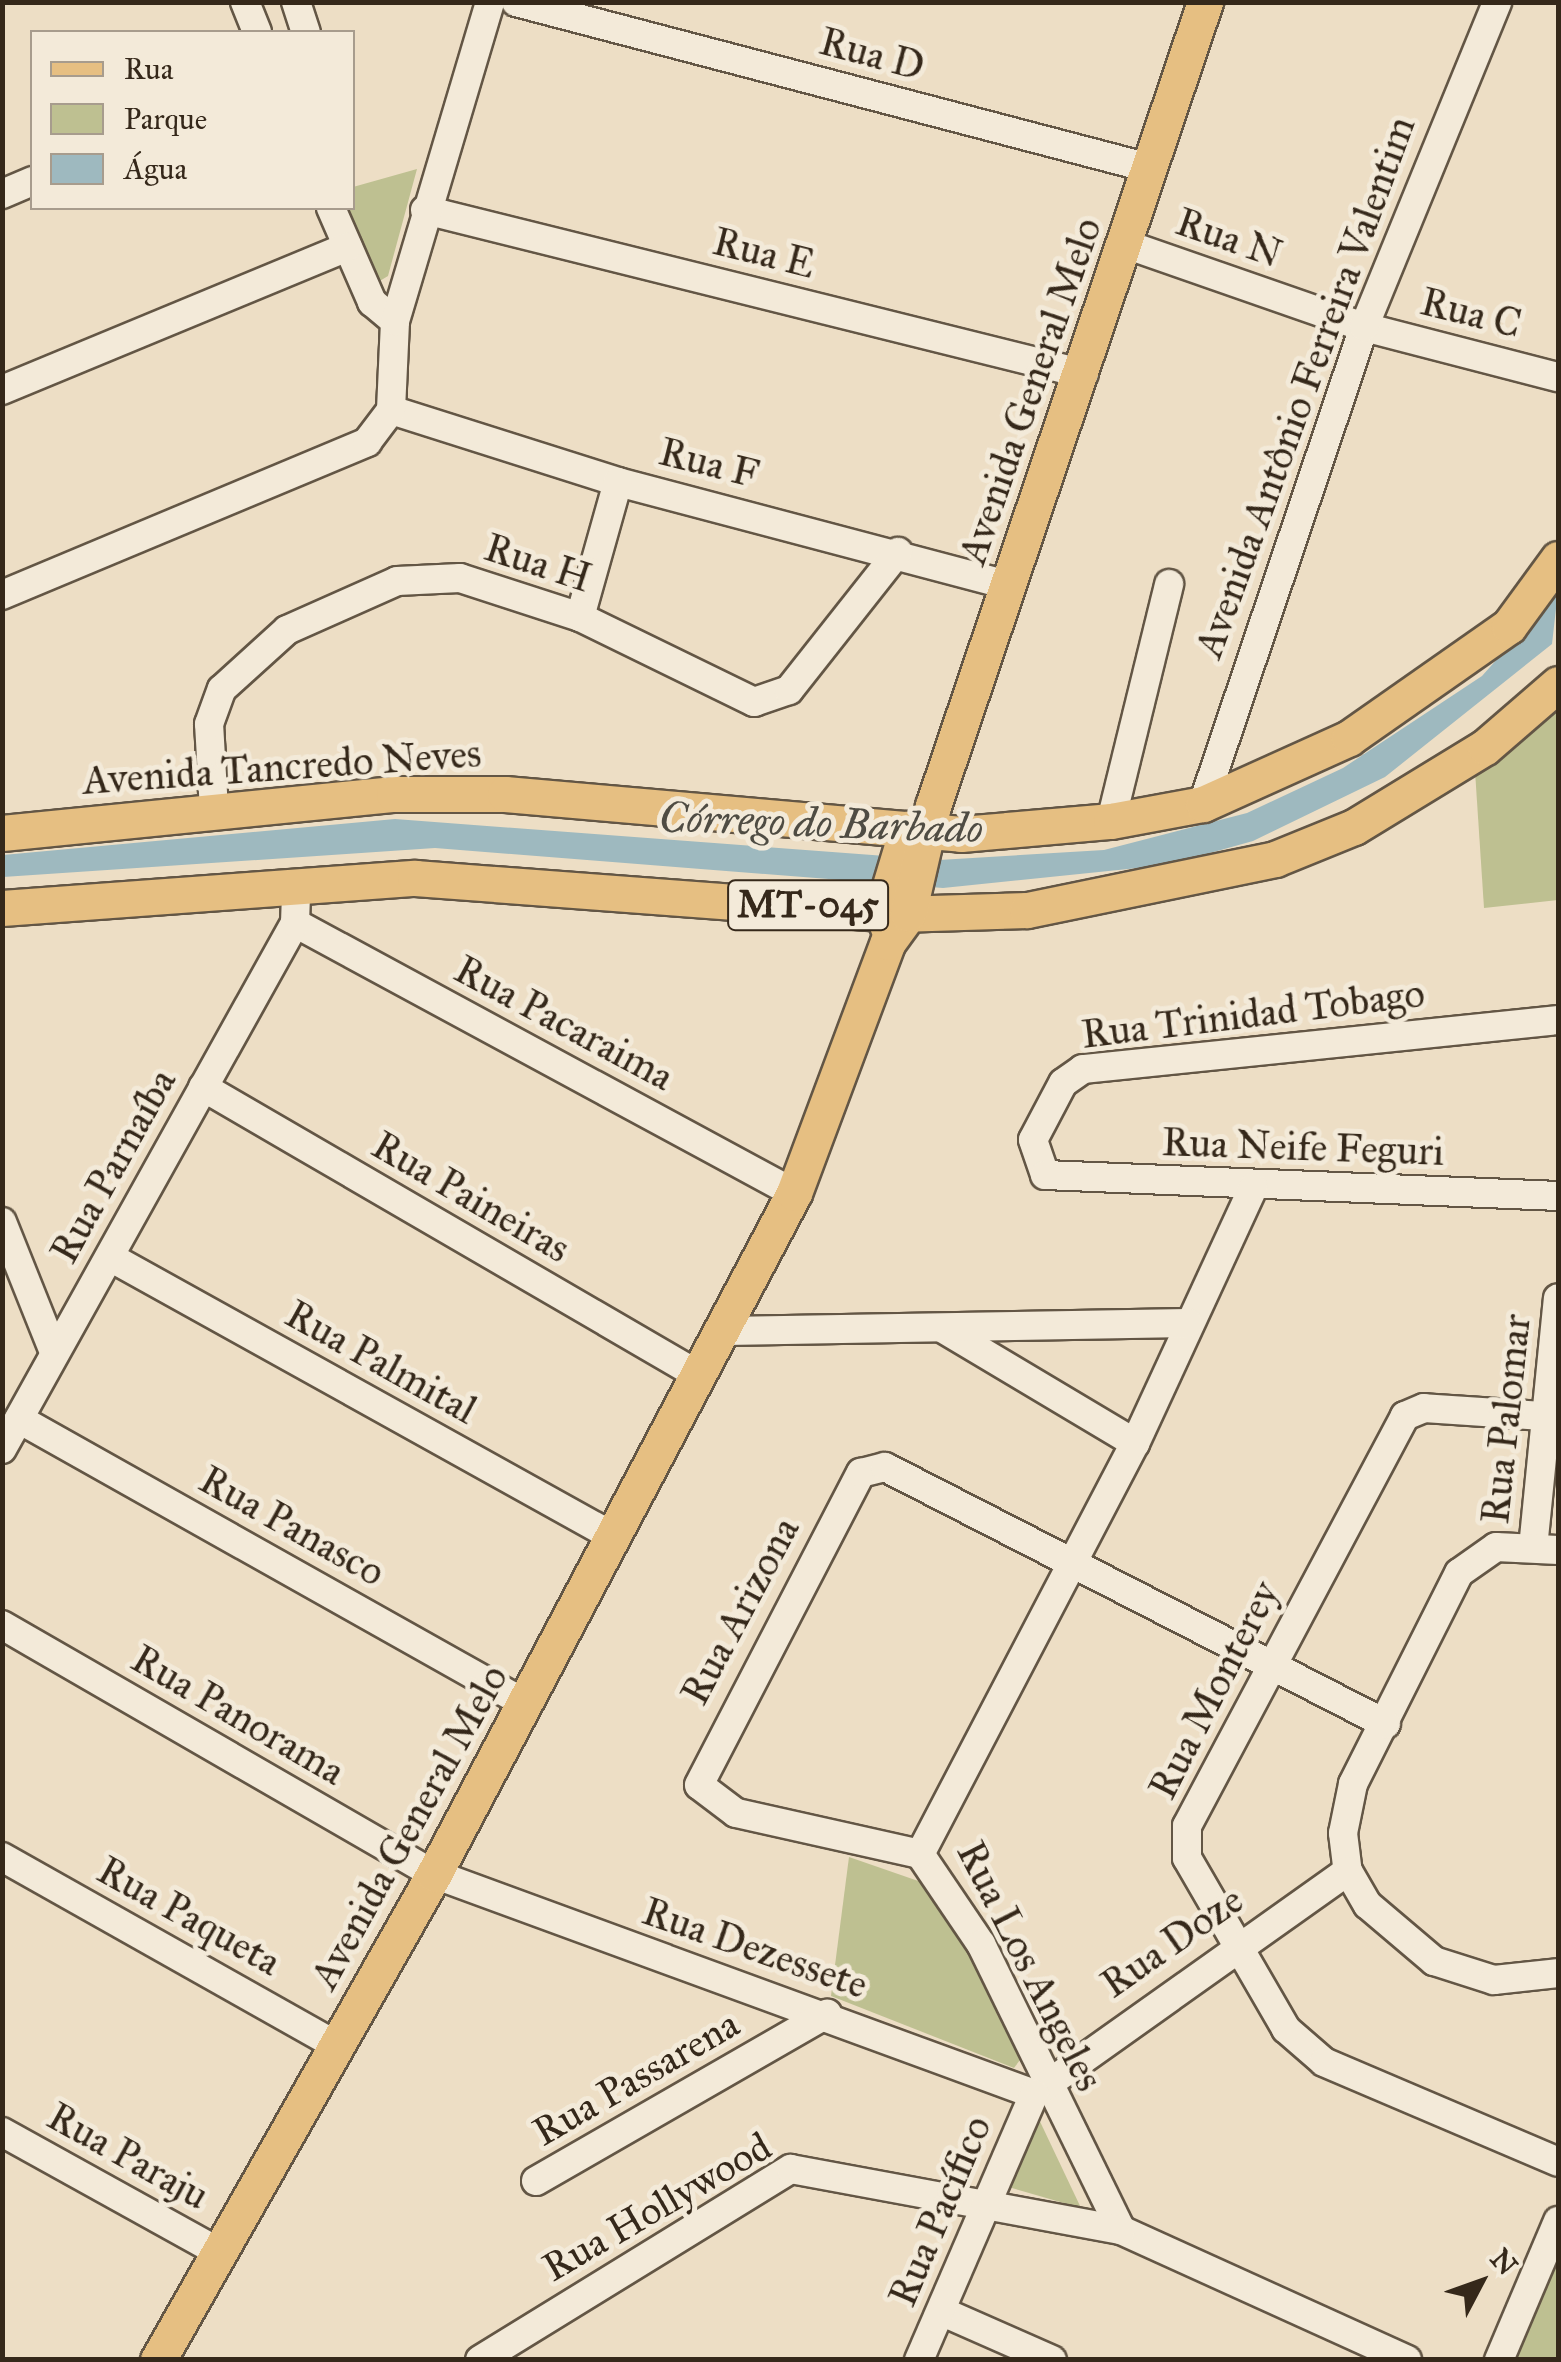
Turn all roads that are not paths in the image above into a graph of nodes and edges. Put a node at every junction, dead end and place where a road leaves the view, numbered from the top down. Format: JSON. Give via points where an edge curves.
{"nodes":[{"id":1,"x":245,"y":2,"type":"edge"},
{"id":2,"x":296,"y":2,"type":"edge"},
{"id":3,"x":490,"y":2,"type":"edge"},
{"id":4,"x":516,"y":2,"type":"edge"},
{"id":5,"x":1205,"y":2,"type":"edge"},
{"id":6,"x":1496,"y":2,"type":"edge"},
{"id":7,"x":256,"y":30,"type":"edge"},
{"id":8,"x":305,"y":30,"type":"edge"},
{"id":9,"x":1149,"y":168,"type":"junction"},
{"id":10,"x":30,"y":182,"type":"edge"},
{"id":11,"x":2,"y":194,"type":"edge"},
{"id":12,"x":332,"y":210,"type":"edge"},
{"id":13,"x":426,"y":210,"type":"junction"},
{"id":14,"x":1125,"y":244,"type":"junction"},
{"id":15,"x":348,"y":247,"type":"junction"},
{"id":16,"x":395,"y":320,"type":"junction"},
{"id":17,"x":1364,"y":327,"type":"junction"},
{"id":18,"x":1084,"y":374,"type":"junction"},
{"id":19,"x":1558,"y":376,"type":"edge"},
{"id":20,"x":2,"y":390,"type":"edge"},
{"id":21,"x":391,"y":410,"type":"junction"},
{"id":22,"x":618,"y":482,"type":"junction"},
{"id":23,"x":898,"y":552,"type":"junction"},
{"id":24,"x":1558,"y":559,"type":"edge"},
{"id":25,"x":1168,"y":584,"type":"dead end"},
{"id":26,"x":1009,"y":585,"type":"junction"},
{"id":27,"x":2,"y":595,"type":"edge"},
{"id":28,"x":580,"y":617,"type":"junction"},
{"id":29,"x":1558,"y":684,"type":"edge"},
{"id":30,"x":1203,"y":804,"type":"junction"},
{"id":31,"x":214,"y":810,"type":"junction"},
{"id":32,"x":1110,"y":822,"type":"junction"},
{"id":33,"x":921,"y":832,"type":"junction"},
{"id":34,"x":2,"y":833,"type":"edge"},
{"id":35,"x":296,"y":886,"type":"junction"},
{"id":36,"x":2,"y":908,"type":"edge"},
{"id":37,"x":896,"y":912,"type":"junction"},
{"id":38,"x":296,"y":923,"type":"junction"},
{"id":39,"x":1558,"y":1020,"type":"edge"},
{"id":40,"x":203,"y":1087,"type":"junction"},
{"id":41,"x":1044,"y":1175,"type":"joint"},
{"id":42,"x":1252,"y":1188,"type":"junction"},
{"id":43,"x":794,"y":1193,"type":"junction"},
{"id":44,"x":1558,"y":1196,"type":"edge"},
{"id":45,"x":2,"y":1222,"type":"edge"},
{"id":46,"x":110,"y":1257,"type":"junction"},
{"id":47,"x":1558,"y":1298,"type":"edge"},
{"id":48,"x":1188,"y":1323,"type":"junction"},
{"id":49,"x":941,"y":1327,"type":"junction"},
{"id":50,"x":726,"y":1331,"type":"junction"},
{"id":51,"x":54,"y":1352,"type":"junction"},
{"id":52,"x":700,"y":1376,"type":"junction"},
{"id":53,"x":33,"y":1388,"type":"junction"},
{"id":54,"x":2,"y":1391,"type":"edge"},
{"id":55,"x":1554,"y":1417,"type":"edge"},
{"id":56,"x":18,"y":1419,"type":"junction"},
{"id":57,"x":1135,"y":1443,"type":"junction"},
{"id":58,"x":2,"y":1449,"type":"edge"},
{"id":59,"x":614,"y":1537,"type":"junction"},
{"id":60,"x":1546,"y":1549,"type":"edge"},
{"id":61,"x":1070,"y":1561,"type":"junction"},
{"id":62,"x":2,"y":1625,"type":"edge"},
{"id":63,"x":1272,"y":1666,"type":"junction"},
{"id":64,"x":526,"y":1704,"type":"junction"},
{"id":65,"x":1386,"y":1724,"type":"junction"},
{"id":66,"x":920,"y":1854,"type":"junction"},
{"id":67,"x":2,"y":1856,"type":"edge"},
{"id":68,"x":1348,"y":1872,"type":"junction"},
{"id":69,"x":434,"y":1874,"type":"junction"},
{"id":70,"x":1235,"y":1944,"type":"junction"},
{"id":71,"x":1558,"y":1974,"type":"edge"},
{"id":72,"x":827,"y":2014,"type":"junction"},
{"id":73,"x":336,"y":2044,"type":"junction"},
{"id":74,"x":1039,"y":2088,"type":"junction"},
{"id":75,"x":2,"y":2132,"type":"edge"},
{"id":76,"x":1558,"y":2162,"type":"edge"},
{"id":77,"x":536,"y":2181,"type":"dead end"},
{"id":78,"x":982,"y":2206,"type":"junction"},
{"id":79,"x":1558,"y":2220,"type":"edge"},
{"id":80,"x":1121,"y":2230,"type":"junction"},
{"id":81,"x":215,"y":2250,"type":"junction"},
{"id":82,"x":943,"y":2312,"type":"junction"},
{"id":83,"x":158,"y":2360,"type":"edge"},
{"id":84,"x":480,"y":2360,"type":"edge"},
{"id":85,"x":919,"y":2360,"type":"edge"},
{"id":86,"x":1052,"y":2360,"type":"edge"},
{"id":87,"x":1407,"y":2360,"type":"edge"},
{"id":88,"x":1499,"y":2360,"type":"edge"}],
"edges":[{"from":1,"to":7,"type":"street"},
{"from":2,"to":8,"type":"street"},
{"from":3,"to":13,"type":"street"},
{"from":4,"to":9,"type":"street","name":"Rua D"},
{"from":5,"to":9,"type":"main road","name":"Avenida General Melo"},
{"from":6,"to":17,"type":"street","name":"Avenida Antônio Ferreira Valentim"},
{"from":9,"to":14,"type":"main road","name":"Avenida General Melo"},
{"from":10,"to":11,"type":"street"},
{"from":12,"to":15,"type":"street"},
{"from":13,"to":16,"type":"street"},
{"from":13,"to":18,"type":"street","name":"Rua E"},
{"from":14,"to":17,"type":"street","name":"Rua N"},
{"from":14,"to":18,"type":"main road","name":"Avenida General Melo"},
{"from":15,"to":16,"type":"street","via":[[372,302]]},
{"from":15,"to":20,"type":"street"},
{"from":16,"to":21,"type":"street"},
{"from":17,"to":19,"type":"street","name":"Rua C"},
{"from":17,"to":30,"type":"street","name":"Avenida Antônio Ferreira Valentim"},
{"from":18,"to":26,"type":"main road","name":"Avenida General Melo"},
{"from":21,"to":22,"type":"street","name":"Rua F"},
{"from":21,"to":27,"type":"street","via":[[368,442],[320,465]]},
{"from":22,"to":23,"type":"street","name":"Rua F"},
{"from":22,"to":28,"type":"street"},
{"from":23,"to":26,"type":"street","name":"Rua F"},
{"from":23,"to":28,"type":"street","name":"Rua H","via":[[789,690],[754,702]]},
{"from":24,"to":30,"type":"main road","name":"Avenida Tancredo Neves","number":"MT-045","via":[[1509,626],[1424,692],[1279,774]]},
{"from":25,"to":32,"type":"street"},
{"from":26,"to":33,"type":"main road","name":"Avenida General Melo"},
{"from":28,"to":31,"type":"street","name":"Rua H","via":[[460,578],[427,578],[397,581],[287,630],[222,689],[208,724]]},
{"from":29,"to":37,"type":"main road","number":"MT-045","via":[[1424,786],[1274,859],[1027,910]]},
{"from":30,"to":32,"type":"main road","name":"Avenida Tancredo Neves","number":"MT-045"},
{"from":31,"to":33,"type":"main road","name":"Avenida Tancredo Neves","number":"MT-045","via":[[505,794]]},
{"from":31,"to":34,"type":"main road","name":"Avenida Tancredo Neves","number":"MT-045"},
{"from":32,"to":33,"type":"main road","name":"Avenida Tancredo Neves","number":"MT-045","via":[[1022,834]]},
{"from":33,"to":37,"type":"main road","name":"Avenida General Melo"},
{"from":35,"to":36,"type":"main road","number":"MT-045"},
{"from":35,"to":37,"type":"main road","number":"MT-045","via":[[554,882]]},
{"from":35,"to":38,"type":"street"},
{"from":37,"to":43,"type":"main road","name":"Avenida General Melo"},
{"from":38,"to":40,"type":"street","name":"Rua Parnaíba"},
{"from":38,"to":43,"type":"street","name":"Rua Pacaraima"},
{"from":39,"to":41,"type":"street","name":"Rua Trinidad Tobago","via":[[1083,1068],[1063,1083],[1033,1140]]},
{"from":40,"to":46,"type":"street","name":"Rua Parnaíba"},
{"from":40,"to":52,"type":"street","name":"Rua Paineiras"},
{"from":41,"to":42,"type":"street","name":"Rua Neife Feguri"},
{"from":42,"to":44,"type":"street","name":"Rua Neife Feguri"},
{"from":42,"to":48,"type":"street","name":"Rua Los Angeles"},
{"from":43,"to":50,"type":"main road","name":"Avenida General Melo"},
{"from":45,"to":51,"type":"street"},
{"from":46,"to":51,"type":"street","name":"Rua Parnaíba"},
{"from":46,"to":59,"type":"street","name":"Rua Palmital"},
{"from":47,"to":55,"type":"street","name":"Rua Palomar"},
{"from":48,"to":49,"type":"street"},
{"from":48,"to":57,"type":"street","name":"Rua Los Angeles"},
{"from":49,"to":50,"type":"street"},
{"from":49,"to":57,"type":"street"},
{"from":50,"to":52,"type":"main road","name":"Avenida General Melo"},
{"from":51,"to":53,"type":"street","name":"Rua Parnaíba"},
{"from":52,"to":59,"type":"main road","name":"Avenida General Melo"},
{"from":53,"to":54,"type":"street"},
{"from":53,"to":56,"type":"street","name":"Rua Parnaíba"},
{"from":55,"to":60,"type":"street","name":"Rua Palomar"},
{"from":55,"to":63,"type":"street","name":"Rua Monterey","via":[[1424,1408],[1405,1416]]},
{"from":56,"to":58,"type":"street","name":"Rua Parnaíba"},
{"from":56,"to":64,"type":"street","name":"Rua Panasco"},
{"from":57,"to":61,"type":"street","name":"Rua Los Angeles"},
{"from":59,"to":64,"type":"main road","name":"Avenida General Melo"},
{"from":60,"to":65,"type":"street","via":[[1496,1547],[1459,1573]]},
{"from":61,"to":63,"type":"street"},
{"from":61,"to":66,"type":"street","name":"Rua Los Angeles"},
{"from":61,"to":66,"type":"street","name":"Rua Arizona","via":[[886,1467],[861,1473],[704,1762],[699,1785],[736,1813]]},
{"from":62,"to":69,"type":"street","name":"Rua Panorama"},
{"from":63,"to":65,"type":"street"},
{"from":63,"to":70,"type":"street","name":"Rua Monterey","via":[[1186,1826],[1187,1858]]},
{"from":64,"to":69,"type":"main road","name":"Avenida General Melo"},
{"from":65,"to":68,"type":"street","via":[[1353,1784],[1343,1833]]},
{"from":66,"to":74,"type":"street","name":"Rua Los Angeles","via":[[951,1889]]},
{"from":67,"to":73,"type":"street","name":"Rua Paqueta"},
{"from":68,"to":70,"type":"street","name":"Rua Doze"},
{"from":68,"to":71,"type":"street","via":[[1378,1915],[1434,1961],[1494,1980]]},
{"from":69,"to":72,"type":"street","name":"Rua Dezessete"},
{"from":69,"to":73,"type":"main road","name":"Avenida General Melo"},
{"from":70,"to":74,"type":"street","name":"Rua Doze"},
{"from":70,"to":76,"type":"street","name":"Rua Monterey","via":[[1286,2029],[1324,2062]]},
{"from":72,"to":74,"type":"street","name":"Rua Dezessete"},
{"from":72,"to":77,"type":"street","name":"Rua Passarena"},
{"from":73,"to":81,"type":"main road","name":"Avenida General Melo"},
{"from":74,"to":78,"type":"street","name":"Rua Pacífico"},
{"from":74,"to":80,"type":"street","name":"Rua Los Angeles"},
{"from":75,"to":81,"type":"street","name":"Rua Paraju"},
{"from":78,"to":80,"type":"street","name":"Rua Hollywood"},
{"from":78,"to":82,"type":"street","name":"Rua Pacífico"},
{"from":78,"to":84,"type":"street","name":"Rua Hollywood","via":[[791,2169]]},
{"from":79,"to":88,"type":"street"},
{"from":80,"to":87,"type":"street"},
{"from":81,"to":83,"type":"main road","name":"Avenida General Melo"},
{"from":82,"to":85,"type":"street","name":"Rua Pacífico"},
{"from":82,"to":86,"type":"street"}]}
